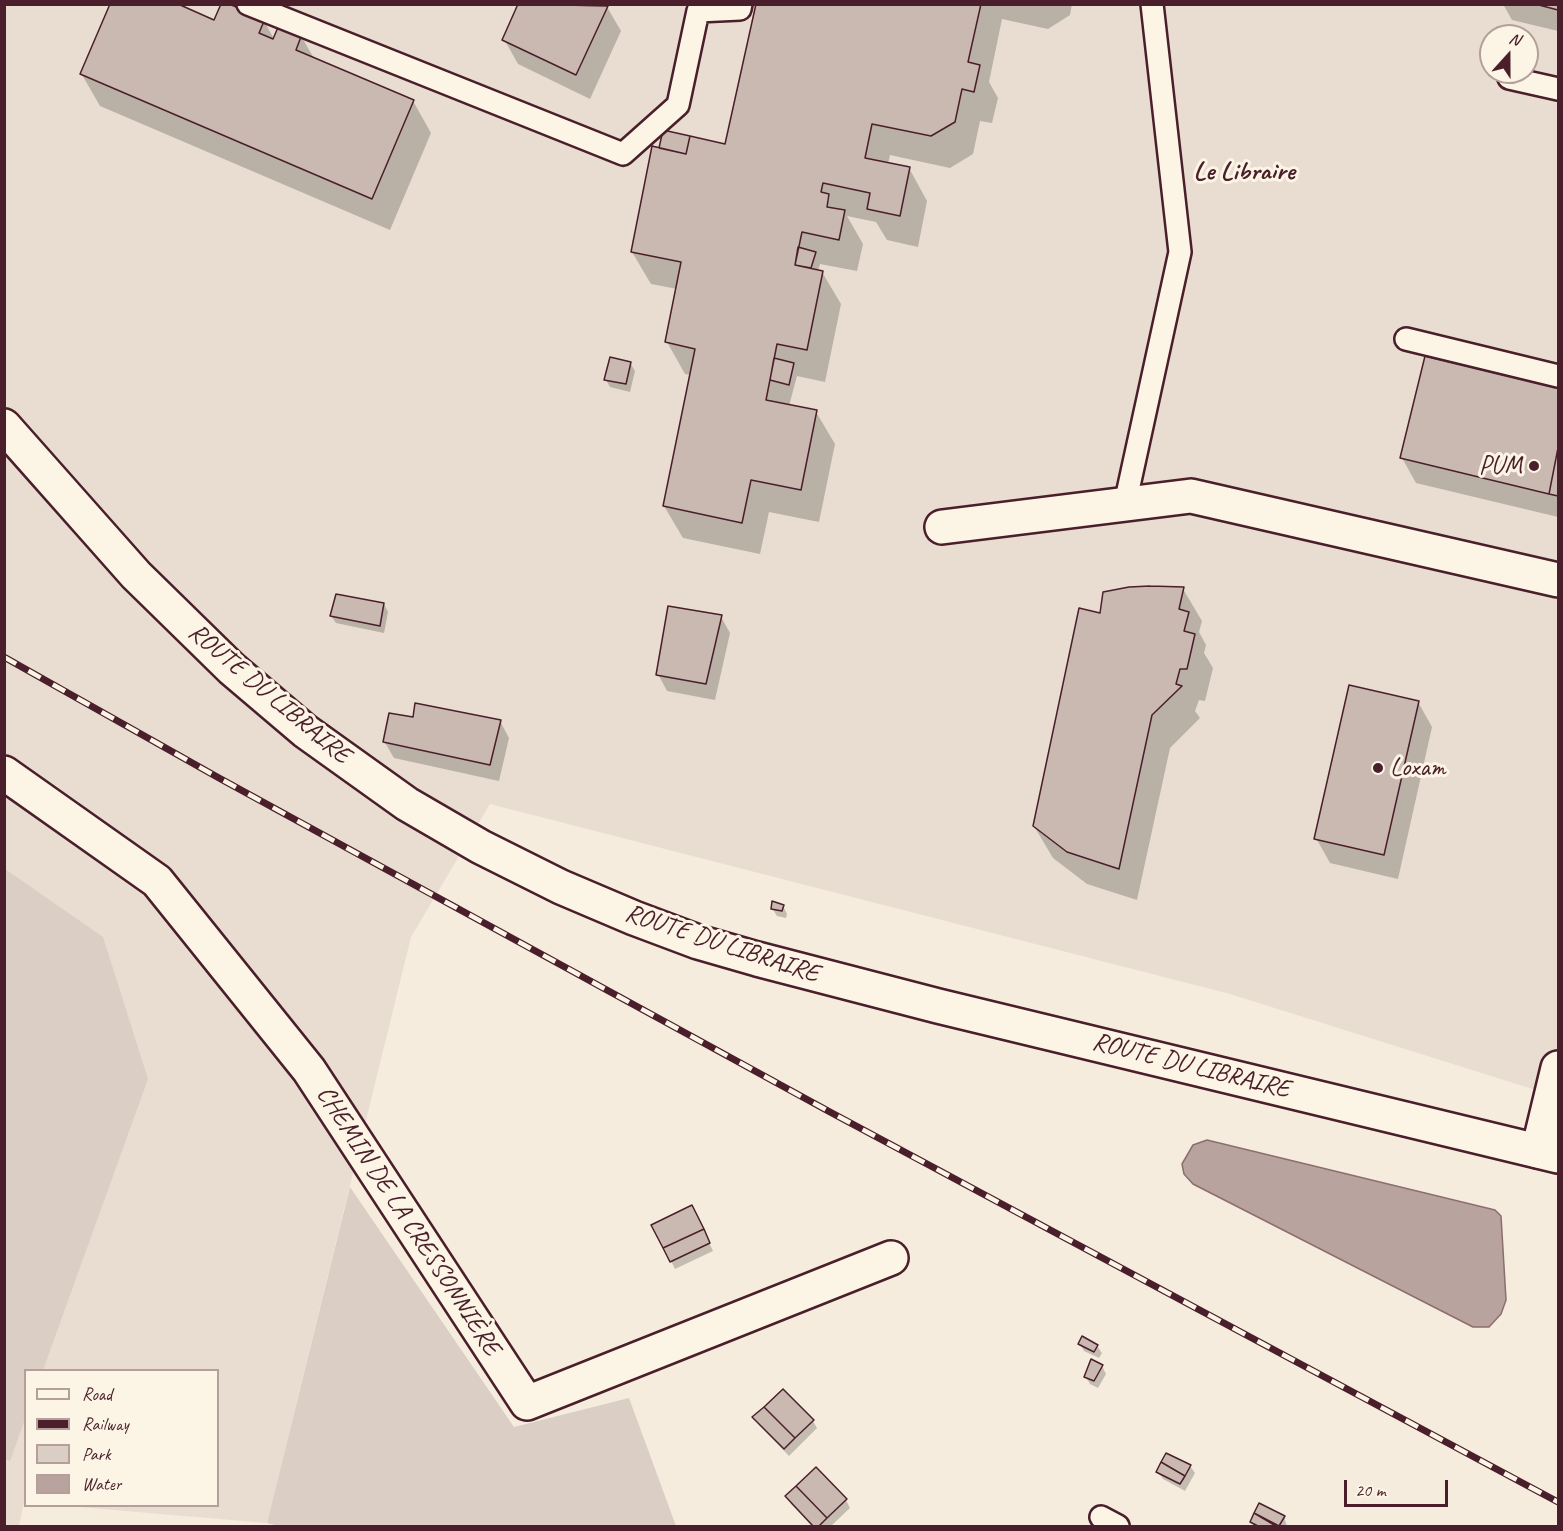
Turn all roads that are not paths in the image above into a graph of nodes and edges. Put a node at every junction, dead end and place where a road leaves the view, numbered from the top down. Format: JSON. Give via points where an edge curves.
{"nodes":[{"id":1,"x":248,"y":4,"type":"edge"},
{"id":2,"x":741,"y":4,"type":"edge"},
{"id":3,"x":1152,"y":4,"type":"edge"},
{"id":4,"x":1538,"y":84,"type":"edge"},
{"id":5,"x":1558,"y":88,"type":"edge"},
{"id":6,"x":1406,"y":339,"type":"dead end"},
{"id":7,"x":1558,"y":376,"type":"edge"},
{"id":8,"x":4,"y":426,"type":"edge"},
{"id":9,"x":1125,"y":504,"type":"junction"},
{"id":10,"x":942,"y":527,"type":"dead end"},
{"id":11,"x":1558,"y":580,"type":"edge"},
{"id":12,"x":4,"y":773,"type":"edge"},
{"id":13,"x":1558,"y":1068,"type":"edge"},
{"id":14,"x":1548,"y":1154,"type":"edge"},
{"id":15,"x":891,"y":1258,"type":"dead end"}],
"edges":[{"from":1,"to":2,"type":"lane","via":[[623,154],[678,105],[698,11],[740,9]]},
{"from":3,"to":9,"type":"lane","via":[[1180,252]]},
{"from":4,"to":5,"type":"lane"},
{"from":6,"to":7,"type":"lane"},
{"from":8,"to":14,"type":"street","name":"ROUTE DU LIBRAIRE","via":[[136,575],[232,669],[305,731],[407,804],[561,887],[676,934],[757,959]]},
{"from":9,"to":10,"type":"street"},
{"from":9,"to":11,"type":"street","via":[[1191,496]]},
{"from":12,"to":15,"type":"street","name":"CHEMIN DE LA CRESSONNIÈRE","via":[[157,881],[309,1070],[526,1403]]},
{"from":13,"to":14,"type":"street"}]}
